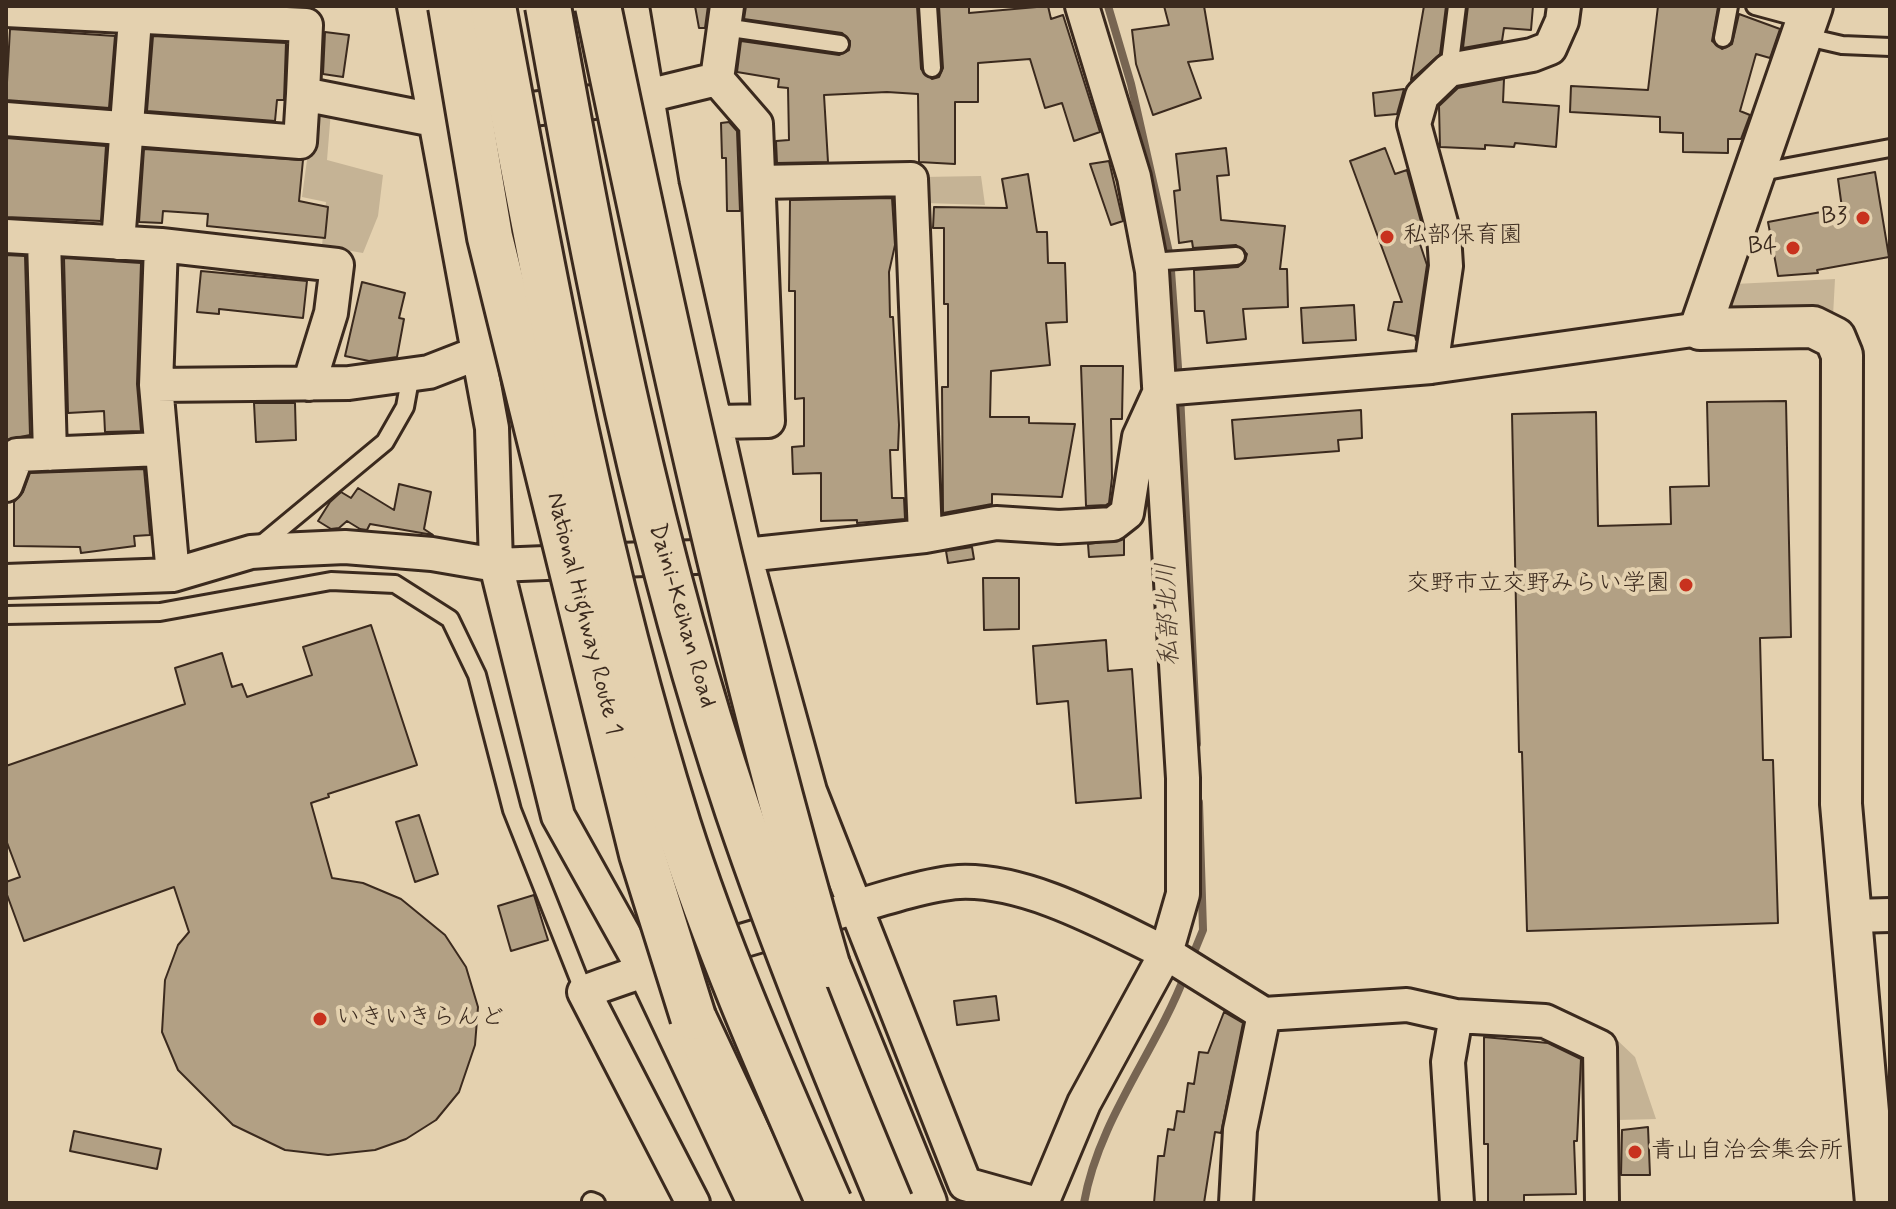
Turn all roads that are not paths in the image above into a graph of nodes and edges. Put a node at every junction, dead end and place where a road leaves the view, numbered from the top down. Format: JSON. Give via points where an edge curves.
{"nodes":[{"id":1,"x":414,"y":6,"type":"edge"},
{"id":2,"x":451,"y":6,"type":"edge"},
{"id":3,"x":493,"y":6,"type":"edge"},
{"id":4,"x":548,"y":6,"type":"edge"},
{"id":5,"x":598,"y":6,"type":"edge"},
{"id":6,"x":632,"y":6,"type":"edge"},
{"id":7,"x":928,"y":6,"type":"edge"},
{"id":8,"x":1082,"y":6,"type":"edge"},
{"id":9,"x":1457,"y":6,"type":"edge"},
{"id":10,"x":1564,"y":6,"type":"edge"},
{"id":11,"x":1729,"y":6,"type":"edge"},
{"id":12,"x":1755,"y":6,"type":"edge"},
{"id":13,"x":6,"y":10,"type":"edge"},
{"id":14,"x":136,"y":11,"type":"edge"},
{"id":15,"x":725,"y":16,"type":"edge"},
{"id":16,"x":1806,"y":21,"type":"edge"},
{"id":17,"x":1723,"y":38,"type":"dead end"},
{"id":18,"x":840,"y":44,"type":"dead end"},
{"id":19,"x":1890,"y":47,"type":"edge"},
{"id":20,"x":932,"y":68,"type":"dead end"},
{"id":21,"x":1449,"y":70,"type":"junction"},
{"id":22,"x":717,"y":79,"type":"junction"},
{"id":23,"x":303,"y":94,"type":"junction"},
{"id":24,"x":647,"y":96,"type":"junction"},
{"id":25,"x":6,"y":119,"type":"edge"},
{"id":26,"x":434,"y":120,"type":"junction"},
{"id":27,"x":128,"y":130,"type":"junction"},
{"id":28,"x":1890,"y":148,"type":"edge"},
{"id":29,"x":1754,"y":173,"type":"junction"},
{"id":30,"x":759,"y":182,"type":"junction"},
{"id":31,"x":6,"y":236,"type":"edge"},
{"id":32,"x":44,"y":239,"type":"junction"},
{"id":33,"x":118,"y":243,"type":"junction"},
{"id":34,"x":161,"y":245,"type":"junction"},
{"id":35,"x":1236,"y":256,"type":"dead end"},
{"id":36,"x":1165,"y":260,"type":"junction"},
{"id":37,"x":1700,"y":329,"type":"junction"},
{"id":38,"x":478,"y":353,"type":"junction"},
{"id":39,"x":1431,"y":367,"type":"junction"},
{"id":40,"x":411,"y":374,"type":"junction"},
{"id":41,"x":309,"y":384,"type":"junction"},
{"id":42,"x":156,"y":385,"type":"junction"},
{"id":43,"x":1161,"y":389,"type":"junction"},
{"id":44,"x":716,"y":422,"type":"junction"},
{"id":45,"x":161,"y":449,"type":"junction"},
{"id":46,"x":50,"y":454,"type":"junction"},
{"id":47,"x":6,"y":485,"type":"edge"},
{"id":48,"x":925,"y":536,"type":"junction"},
{"id":49,"x":251,"y":552,"type":"junction"},
{"id":50,"x":745,"y":555,"type":"junction"},
{"id":51,"x":496,"y":565,"type":"junction"},
{"id":52,"x":173,"y":575,"type":"junction"},
{"id":53,"x":6,"y":581,"type":"edge"},
{"id":54,"x":6,"y":615,"type":"edge"},
{"id":55,"x":855,"y":907,"type":"junction"},
{"id":56,"x":1871,"y":915,"type":"edge"},
{"id":57,"x":1166,"y":953,"type":"junction"},
{"id":58,"x":644,"y":970,"type":"junction"},
{"id":59,"x":584,"y":992,"type":"junction"},
{"id":60,"x":1264,"y":1014,"type":"junction"},
{"id":61,"x":1456,"y":1016,"type":"junction"},
{"id":62,"x":693,"y":1203,"type":"edge"},
{"id":63,"x":754,"y":1203,"type":"edge"},
{"id":64,"x":780,"y":1203,"type":"edge"},
{"id":65,"x":829,"y":1203,"type":"edge"},
{"id":66,"x":890,"y":1203,"type":"edge"},
{"id":67,"x":924,"y":1203,"type":"edge"},
{"id":68,"x":1033,"y":1203,"type":"edge"},
{"id":69,"x":1042,"y":1203,"type":"edge"},
{"id":70,"x":1236,"y":1203,"type":"edge"},
{"id":71,"x":1457,"y":1203,"type":"edge"},
{"id":72,"x":1602,"y":1203,"type":"edge"},
{"id":73,"x":1876,"y":1203,"type":"edge"}],
"edges":[{"from":1,"to":26,"type":"street"},
{"from":2,"to":64,"type":"highway","name":"National Highway Route 1","bridge":true,"via":[[490,237],[642,854],[693,1017]]},
{"from":3,"to":65,"type":"highway","bridge":true,"via":[[586,482],[635,682],[679,828],[728,962]]},
{"from":4,"to":66,"type":"highway","name":"Daini-Keihan Road","bridge":true,"via":[[581,194],[640,468],[693,665],[784,942]]},
{"from":5,"to":67,"type":"highway","bridge":true,"via":[[672,358],[782,810],[827,965]]},
{"from":6,"to":24,"type":"street"},
{"from":7,"to":20,"type":"lane"},
{"from":8,"to":36,"type":"street"},
{"from":9,"to":21,"type":"lane"},
{"from":10,"to":21,"type":"street","via":[[1550,48]]},
{"from":11,"to":17,"type":"lane"},
{"from":12,"to":16,"type":"lane"},
{"from":13,"to":14,"type":"street"},
{"from":14,"to":23,"type":"street","via":[[306,25]]},
{"from":14,"to":27,"type":"street"},
{"from":15,"to":18,"type":"lane"},
{"from":15,"to":22,"type":"street"},
{"from":16,"to":19,"type":"lane","via":[[1842,45]]},
{"from":16,"to":29,"type":"street"},
{"from":21,"to":39,"type":"street","via":[[1422,96],[1414,124],[1445,244],[1443,300]]},
{"from":22,"to":24,"type":"street"},
{"from":22,"to":30,"type":"street","via":[[756,124]]},
{"from":23,"to":26,"type":"street"},
{"from":23,"to":27,"type":"street","via":[[300,142]]},
{"from":24,"to":26,"type":"street"},
{"from":24,"to":44,"type":"street"},
{"from":25,"to":27,"type":"street"},
{"from":26,"to":38,"type":"street"},
{"from":27,"to":33,"type":"street"},
{"from":28,"to":29,"type":"lane"},
{"from":29,"to":37,"type":"street"},
{"from":30,"to":44,"type":"street","via":[[768,421]]},
{"from":30,"to":48,"type":"street","via":[[911,179]]},
{"from":31,"to":32,"type":"street"},
{"from":32,"to":33,"type":"street"},
{"from":32,"to":46,"type":"street"},
{"from":33,"to":34,"type":"street"},
{"from":34,"to":41,"type":"street","via":[[337,265],[331,313]]},
{"from":34,"to":42,"type":"street"},
{"from":35,"to":36,"type":"lane"},
{"from":36,"to":43,"type":"street"},
{"from":37,"to":39,"type":"street"},
{"from":37,"to":56,"type":"street","via":[[1813,327],[1835,338],[1842,355],[1841,804]]},
{"from":38,"to":40,"type":"street"},
{"from":38,"to":51,"type":"street","via":[[492,428]]},
{"from":39,"to":43,"type":"street"},
{"from":40,"to":41,"type":"street"},
{"from":40,"to":49,"type":"lane","via":[[405,407],[385,442]]},
{"from":41,"to":42,"type":"street"},
{"from":42,"to":45,"type":"street"},
{"from":43,"to":48,"type":"street","via":[[1139,437],[1127,513],[1113,524],[996,523]]},
{"from":43,"to":57,"type":"street","via":[[1183,778],[1183,894]]},
{"from":44,"to":50,"type":"street"},
{"from":45,"to":46,"type":"street"},
{"from":45,"to":52,"type":"street"},
{"from":46,"to":47,"type":"street","via":[[17,455]]},
{"from":48,"to":50,"type":"street"},
{"from":49,"to":51,"type":"street","via":[[345,547]]},
{"from":49,"to":52,"type":"street"},
{"from":50,"to":51,"type":"street"},
{"from":50,"to":55,"type":"street","via":[[810,791]]},
{"from":51,"to":58,"type":"street","via":[[558,816]]},
{"from":52,"to":53,"type":"street"},
{"from":54,"to":59,"type":"lane","via":[[160,612],[331,581],[395,584],[450,619],[477,675],[512,810]]},
{"from":55,"to":57,"type":"street","via":[[959,882],[1010,887],[1089,915]]},
{"from":55,"to":58,"type":"street"},
{"from":55,"to":68,"type":"street","via":[[965,1184]]},
{"from":56,"to":73,"type":"street"},
{"from":57,"to":60,"type":"street"},
{"from":57,"to":69,"type":"street","via":[[1084,1103]]},
{"from":58,"to":59,"type":"street"},
{"from":58,"to":63,"type":"street"},
{"from":59,"to":62,"type":"street"},
{"from":60,"to":61,"type":"street","via":[[1407,1005]]},
{"from":60,"to":70,"type":"street","via":[[1240,1130]]},
{"from":61,"to":71,"type":"street","via":[[1448,1062]]},
{"from":61,"to":72,"type":"street","via":[[1545,1021],[1600,1047]]}]}
